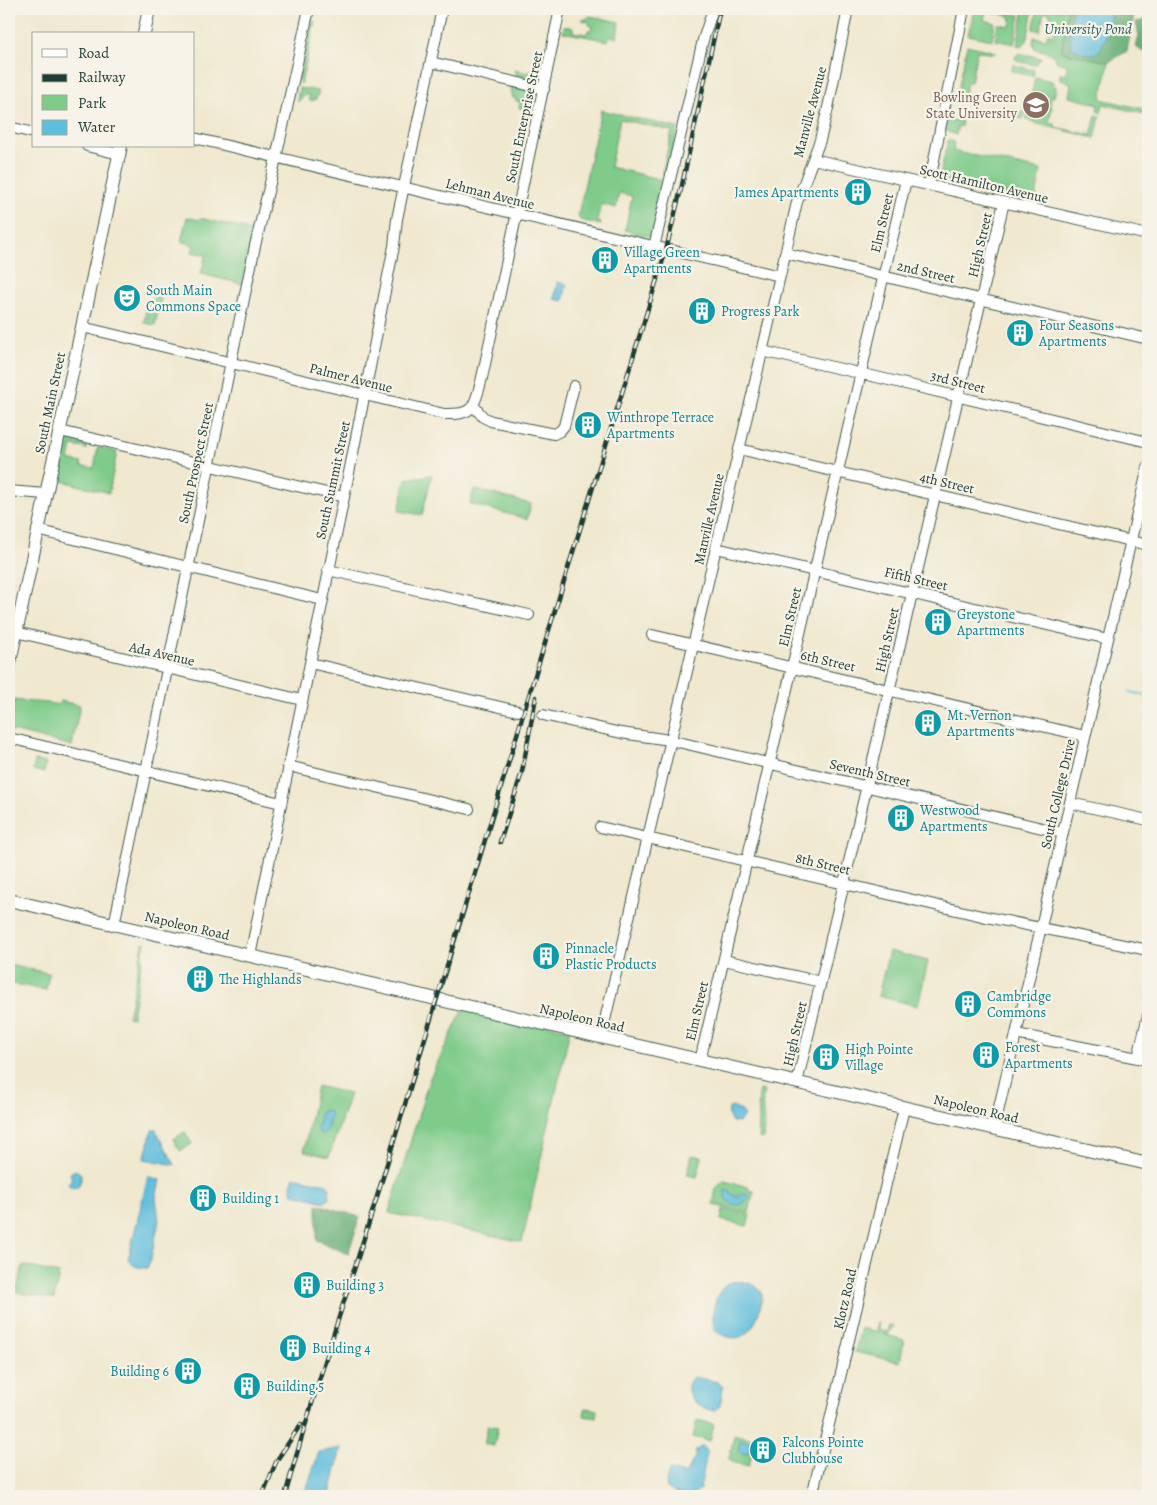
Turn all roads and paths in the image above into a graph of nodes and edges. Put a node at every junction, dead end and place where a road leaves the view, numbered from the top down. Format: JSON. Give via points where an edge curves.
{"nodes":[{"id":1,"x":149,"y":9,"type":"edge"},
{"id":2,"x":309,"y":9,"type":"edge"},
{"id":3,"x":442,"y":9,"type":"edge"},
{"id":4,"x":560,"y":9,"type":"edge"},
{"id":5,"x":713,"y":9,"type":"edge"},
{"id":6,"x":848,"y":9,"type":"edge"},
{"id":7,"x":964,"y":9,"type":"edge"},
{"id":8,"x":144,"y":32,"type":"edge"},
{"id":9,"x":431,"y":62,"type":"junction"},
{"id":10,"x":544,"y":89,"type":"junction"},
{"id":11,"x":9,"y":127,"type":"edge"},
{"id":12,"x":32,"y":133,"type":"edge"},
{"id":13,"x":195,"y":138,"type":"edge"},
{"id":14,"x":104,"y":148,"type":"edge"},
{"id":15,"x":120,"y":150,"type":"edge"},
{"id":16,"x":276,"y":158,"type":"junction"},
{"id":17,"x":813,"y":159,"type":"junction"},
{"id":18,"x":906,"y":180,"type":"junction"},
{"id":19,"x":929,"y":185,"type":"junction"},
{"id":20,"x":404,"y":188,"type":"junction"},
{"id":21,"x":1004,"y":202,"type":"junction"},
{"id":22,"x":518,"y":215,"type":"junction"},
{"id":23,"x":1148,"y":235,"type":"edge"},
{"id":24,"x":654,"y":247,"type":"junction"},
{"id":25,"x":785,"y":253,"type":"junction"},
{"id":26,"x":780,"y":276,"type":"junction"},
{"id":27,"x":883,"y":277,"type":"junction"},
{"id":28,"x":981,"y":299,"type":"junction"},
{"id":29,"x":82,"y":327,"type":"junction"},
{"id":30,"x":1148,"y":339,"type":"edge"},
{"id":31,"x":762,"y":352,"type":"junction"},
{"id":32,"x":231,"y":363,"type":"junction"},
{"id":33,"x":861,"y":373,"type":"junction"},
{"id":34,"x":574,"y":386,"type":"dead end"},
{"id":35,"x":364,"y":396,"type":"junction"},
{"id":36,"x":958,"y":396,"type":"junction"},
{"id":37,"x":473,"y":405,"type":"junction"},
{"id":38,"x":60,"y":431,"type":"junction"},
{"id":39,"x":1148,"y":442,"type":"edge"},
{"id":40,"x":739,"y":449,"type":"junction"},
{"id":41,"x":210,"y":465,"type":"junction"},
{"id":42,"x":1148,"y":466,"type":"edge"},
{"id":43,"x":838,"y":471,"type":"junction"},
{"id":44,"x":9,"y":491,"type":"edge"},
{"id":45,"x":45,"y":494,"type":"junction"},
{"id":46,"x":935,"y":495,"type":"junction"},
{"id":47,"x":344,"y":497,"type":"junction"},
{"id":48,"x":37,"y":530,"type":"junction"},
{"id":49,"x":1131,"y":540,"type":"junction"},
{"id":50,"x":1148,"y":545,"type":"edge"},
{"id":51,"x":716,"y":548,"type":"junction"},
{"id":52,"x":188,"y":567,"type":"junction"},
{"id":53,"x":328,"y":570,"type":"junction"},
{"id":54,"x":815,"y":570,"type":"junction"},
{"id":55,"x":912,"y":592,"type":"junction"},
{"id":56,"x":322,"y":600,"type":"junction"},
{"id":57,"x":529,"y":616,"type":"dead end"},
{"id":58,"x":16,"y":632,"type":"junction"},
{"id":59,"x":652,"y":634,"type":"dead end"},
{"id":60,"x":1108,"y":639,"type":"junction"},
{"id":61,"x":693,"y":644,"type":"junction"},
{"id":62,"x":310,"y":663,"type":"junction"},
{"id":63,"x":9,"y":666,"type":"edge"},
{"id":64,"x":792,"y":667,"type":"junction"},
{"id":65,"x":166,"y":669,"type":"junction"},
{"id":66,"x":890,"y":690,"type":"junction"},
{"id":67,"x":302,"y":700,"type":"junction"},
{"id":68,"x":518,"y":711,"type":"dead end"},
{"id":69,"x":543,"y":715,"type":"dead end"},
{"id":70,"x":1085,"y":736,"type":"junction"},
{"id":71,"x":9,"y":738,"type":"edge"},
{"id":72,"x":670,"y":740,"type":"junction"},
{"id":73,"x":770,"y":764,"type":"junction"},
{"id":74,"x":288,"y":766,"type":"junction"},
{"id":75,"x":145,"y":771,"type":"junction"},
{"id":76,"x":867,"y":786,"type":"junction"},
{"id":77,"x":280,"y":803,"type":"junction"},
{"id":78,"x":1070,"y":803,"type":"junction"},
{"id":79,"x":469,"y":809,"type":"dead end"},
{"id":80,"x":1148,"y":820,"type":"edge"},
{"id":81,"x":600,"y":826,"type":"dead end"},
{"id":82,"x":1063,"y":832,"type":"junction"},
{"id":83,"x":647,"y":837,"type":"junction"},
{"id":84,"x":747,"y":861,"type":"junction"},
{"id":85,"x":844,"y":883,"type":"junction"},
{"id":86,"x":9,"y":900,"type":"edge"},
{"id":87,"x":114,"y":925,"type":"junction"},
{"id":88,"x":1040,"y":928,"type":"junction"},
{"id":89,"x":1148,"y":950,"type":"edge"},
{"id":90,"x":250,"y":956,"type":"junction"},
{"id":91,"x":724,"y":960,"type":"junction"},
{"id":92,"x":821,"y":982,"type":"junction"},
{"id":93,"x":1148,"y":1015,"type":"edge"},
{"id":94,"x":1016,"y":1034,"type":"junction"},
{"id":95,"x":601,"y":1038,"type":"junction"},
{"id":96,"x":1143,"y":1059,"type":"edge"},
{"id":97,"x":700,"y":1060,"type":"junction"},
{"id":98,"x":797,"y":1083,"type":"junction"},
{"id":99,"x":904,"y":1108,"type":"junction"},
{"id":100,"x":994,"y":1129,"type":"junction"},
{"id":101,"x":1148,"y":1164,"type":"edge"},
{"id":102,"x":812,"y":1496,"type":"edge"}],
"edges":[{"from":1,"to":8,"type":"main road"},
{"from":2,"to":16,"type":"street","name":"South Prospect Street"},
{"from":3,"to":9,"type":"street","name":"South Summit Street"},
{"from":4,"to":10,"type":"street","name":"South Enterprise Street"},
{"from":5,"to":24,"type":"street"},
{"from":6,"to":17,"type":"street","name":"Manville Avenue","via":[[828,108]]},
{"from":7,"to":19,"type":"street"},
{"from":9,"to":10,"type":"street"},
{"from":9,"to":20,"type":"street","name":"South Summit Street"},
{"from":10,"to":22,"type":"street","name":"South Enterprise Street"},
{"from":11,"to":12,"type":"street"},
{"from":13,"to":16,"type":"street","name":"Lehman Avenue"},
{"from":14,"to":15,"type":"street"},
{"from":15,"to":29,"type":"main road","name":"South Main Street"},
{"from":16,"to":20,"type":"street","name":"Lehman Avenue"},
{"from":16,"to":32,"type":"street","name":"South Prospect Street"},
{"from":17,"to":18,"type":"street","name":"Scott Hamilton Avenue"},
{"from":17,"to":25,"type":"street","name":"Manville Avenue","via":[[797,202]]},
{"from":18,"to":19,"type":"street","name":"Scott Hamilton Avenue"},
{"from":18,"to":27,"type":"street","name":"Elm Street"},
{"from":19,"to":21,"type":"street","name":"Scott Hamilton Avenue"},
{"from":20,"to":22,"type":"street","name":"Lehman Avenue"},
{"from":20,"to":35,"type":"street","name":"South Summit Street"},
{"from":21,"to":23,"type":"street","name":"Scott Hamilton Avenue"},
{"from":21,"to":28,"type":"street","name":"High Street"},
{"from":22,"to":24,"type":"street","name":"Lehman Avenue"},
{"from":22,"to":37,"type":"street","name":"South Enterprise Street"},
{"from":24,"to":26,"type":"street","name":"Lehman Avenue"},
{"from":25,"to":26,"type":"street","name":"Manville Avenue"},
{"from":25,"to":27,"type":"street","name":"2nd Street"},
{"from":26,"to":31,"type":"street","name":"Manville Avenue"},
{"from":27,"to":28,"type":"street","name":"2nd Street"},
{"from":27,"to":33,"type":"street","name":"Elm Street"},
{"from":28,"to":30,"type":"street","name":"2nd Street"},
{"from":28,"to":36,"type":"street","name":"High Street"},
{"from":29,"to":32,"type":"street","name":"Palmer Avenue"},
{"from":29,"to":38,"type":"main road","name":"South Main Street"},
{"from":31,"to":33,"type":"street","name":"3rd Street"},
{"from":31,"to":40,"type":"street","name":"Manville Avenue"},
{"from":32,"to":35,"type":"street","name":"Palmer Avenue"},
{"from":32,"to":41,"type":"street","name":"South Prospect Street"},
{"from":33,"to":36,"type":"street","name":"3rd Street"},
{"from":33,"to":43,"type":"street","name":"Elm Street"},
{"from":34,"to":37,"type":"street","via":[[564,426],[554,434],[491,421]]},
{"from":35,"to":37,"type":"street","name":"Palmer Avenue","via":[[444,414],[462,412]]},
{"from":35,"to":47,"type":"street","name":"South Summit Street"},
{"from":36,"to":39,"type":"street","name":"3rd Street"},
{"from":36,"to":46,"type":"street","name":"High Street"},
{"from":38,"to":41,"type":"street"},
{"from":38,"to":45,"type":"main road","name":"South Main Street"},
{"from":40,"to":43,"type":"street","name":"4th Street"},
{"from":40,"to":51,"type":"street","name":"Manville Avenue"},
{"from":41,"to":47,"type":"street"},
{"from":41,"to":52,"type":"street","name":"South Prospect Street"},
{"from":42,"to":49,"type":"street","name":"South College Drive"},
{"from":43,"to":46,"type":"street","name":"4th Street"},
{"from":43,"to":54,"type":"street","name":"Elm Street"},
{"from":44,"to":45,"type":"street"},
{"from":45,"to":48,"type":"main road","name":"South Main Street"},
{"from":46,"to":49,"type":"street","name":"4th Street"},
{"from":46,"to":55,"type":"street","name":"High Street"},
{"from":47,"to":53,"type":"street","name":"South Summit Street"},
{"from":48,"to":52,"type":"street"},
{"from":48,"to":58,"type":"main road","name":"South Main Street"},
{"from":49,"to":50,"type":"street","name":"4th Street"},
{"from":49,"to":60,"type":"street","name":"South College Drive"},
{"from":51,"to":54,"type":"street","name":"Fifth Street"},
{"from":51,"to":61,"type":"street","name":"Manville Avenue"},
{"from":52,"to":56,"type":"street"},
{"from":52,"to":65,"type":"street","name":"South Prospect Street"},
{"from":53,"to":56,"type":"street","name":"South Summit Street"},
{"from":53,"to":57,"type":"street"},
{"from":54,"to":55,"type":"street","name":"Fifth Street"},
{"from":54,"to":64,"type":"street","name":"Elm Street"},
{"from":55,"to":60,"type":"street","name":"Fifth Street"},
{"from":55,"to":66,"type":"street","name":"High Street"},
{"from":56,"to":62,"type":"street","name":"South Summit Street"},
{"from":58,"to":63,"type":"main road","name":"South Main Street"},
{"from":58,"to":65,"type":"street","name":"Ada Avenue"},
{"from":59,"to":61,"type":"street","name":"6th Street"},
{"from":60,"to":70,"type":"street","name":"South College Drive"},
{"from":61,"to":64,"type":"street","name":"6th Street"},
{"from":61,"to":72,"type":"street","name":"Manville Avenue"},
{"from":62,"to":67,"type":"street","name":"South Summit Street"},
{"from":62,"to":68,"type":"street"},
{"from":64,"to":66,"type":"street","name":"6th Street"},
{"from":64,"to":73,"type":"street","name":"Elm Street"},
{"from":65,"to":67,"type":"street","name":"Ada Avenue"},
{"from":65,"to":75,"type":"street","name":"South Prospect Street"},
{"from":66,"to":70,"type":"street","name":"6th Street"},
{"from":66,"to":76,"type":"street","name":"High Street"},
{"from":67,"to":74,"type":"street","name":"South Summit Street"},
{"from":69,"to":72,"type":"street","name":"Seventh Street","via":[[621,733]]},
{"from":70,"to":78,"type":"street","name":"South College Drive"},
{"from":71,"to":75,"type":"street"},
{"from":72,"to":73,"type":"street","name":"Seventh Street"},
{"from":72,"to":83,"type":"street","name":"Manville Avenue"},
{"from":73,"to":76,"type":"street","name":"Seventh Street"},
{"from":73,"to":84,"type":"street","name":"Elm Street"},
{"from":74,"to":77,"type":"street","name":"South Summit Street"},
{"from":74,"to":79,"type":"street"},
{"from":75,"to":77,"type":"street"},
{"from":75,"to":87,"type":"street","name":"South Prospect Street"},
{"from":76,"to":82,"type":"street","name":"Seventh Street"},
{"from":76,"to":85,"type":"street","name":"High Street"},
{"from":77,"to":90,"type":"street","name":"South Summit Street"},
{"from":78,"to":80,"type":"street"},
{"from":78,"to":82,"type":"street","name":"South College Drive"},
{"from":81,"to":83,"type":"street","name":"8th Street"},
{"from":82,"to":88,"type":"street","name":"South College Drive"},
{"from":83,"to":84,"type":"street","name":"8th Street"},
{"from":83,"to":95,"type":"street","name":"Manville Avenue"},
{"from":84,"to":85,"type":"street","name":"8th Street"},
{"from":84,"to":91,"type":"street","name":"Elm Street"},
{"from":85,"to":88,"type":"street","name":"8th Street"},
{"from":85,"to":92,"type":"street","name":"High Street"},
{"from":86,"to":87,"type":"main road","name":"Napoleon Road"},
{"from":87,"to":90,"type":"main road","name":"Napoleon Road"},
{"from":88,"to":89,"type":"street","name":"8th Street"},
{"from":88,"to":94,"type":"street","name":"South College Drive"},
{"from":90,"to":95,"type":"main road","name":"Napoleon Road"},
{"from":91,"to":92,"type":"street"},
{"from":91,"to":97,"type":"street","name":"Elm Street"},
{"from":92,"to":98,"type":"street","name":"High Street"},
{"from":93,"to":96,"type":"street"},
{"from":94,"to":96,"type":"street"},
{"from":94,"to":100,"type":"street","name":"South College Drive"},
{"from":95,"to":97,"type":"main road","name":"Napoleon Road"},
{"from":97,"to":98,"type":"main road","name":"Napoleon Road"},
{"from":98,"to":99,"type":"main road","name":"Napoleon Road"},
{"from":99,"to":100,"type":"main road","name":"Napoleon Road"},
{"from":99,"to":102,"type":"street","name":"Klotz Road"},
{"from":100,"to":101,"type":"main road","name":"Napoleon Road"}]}
